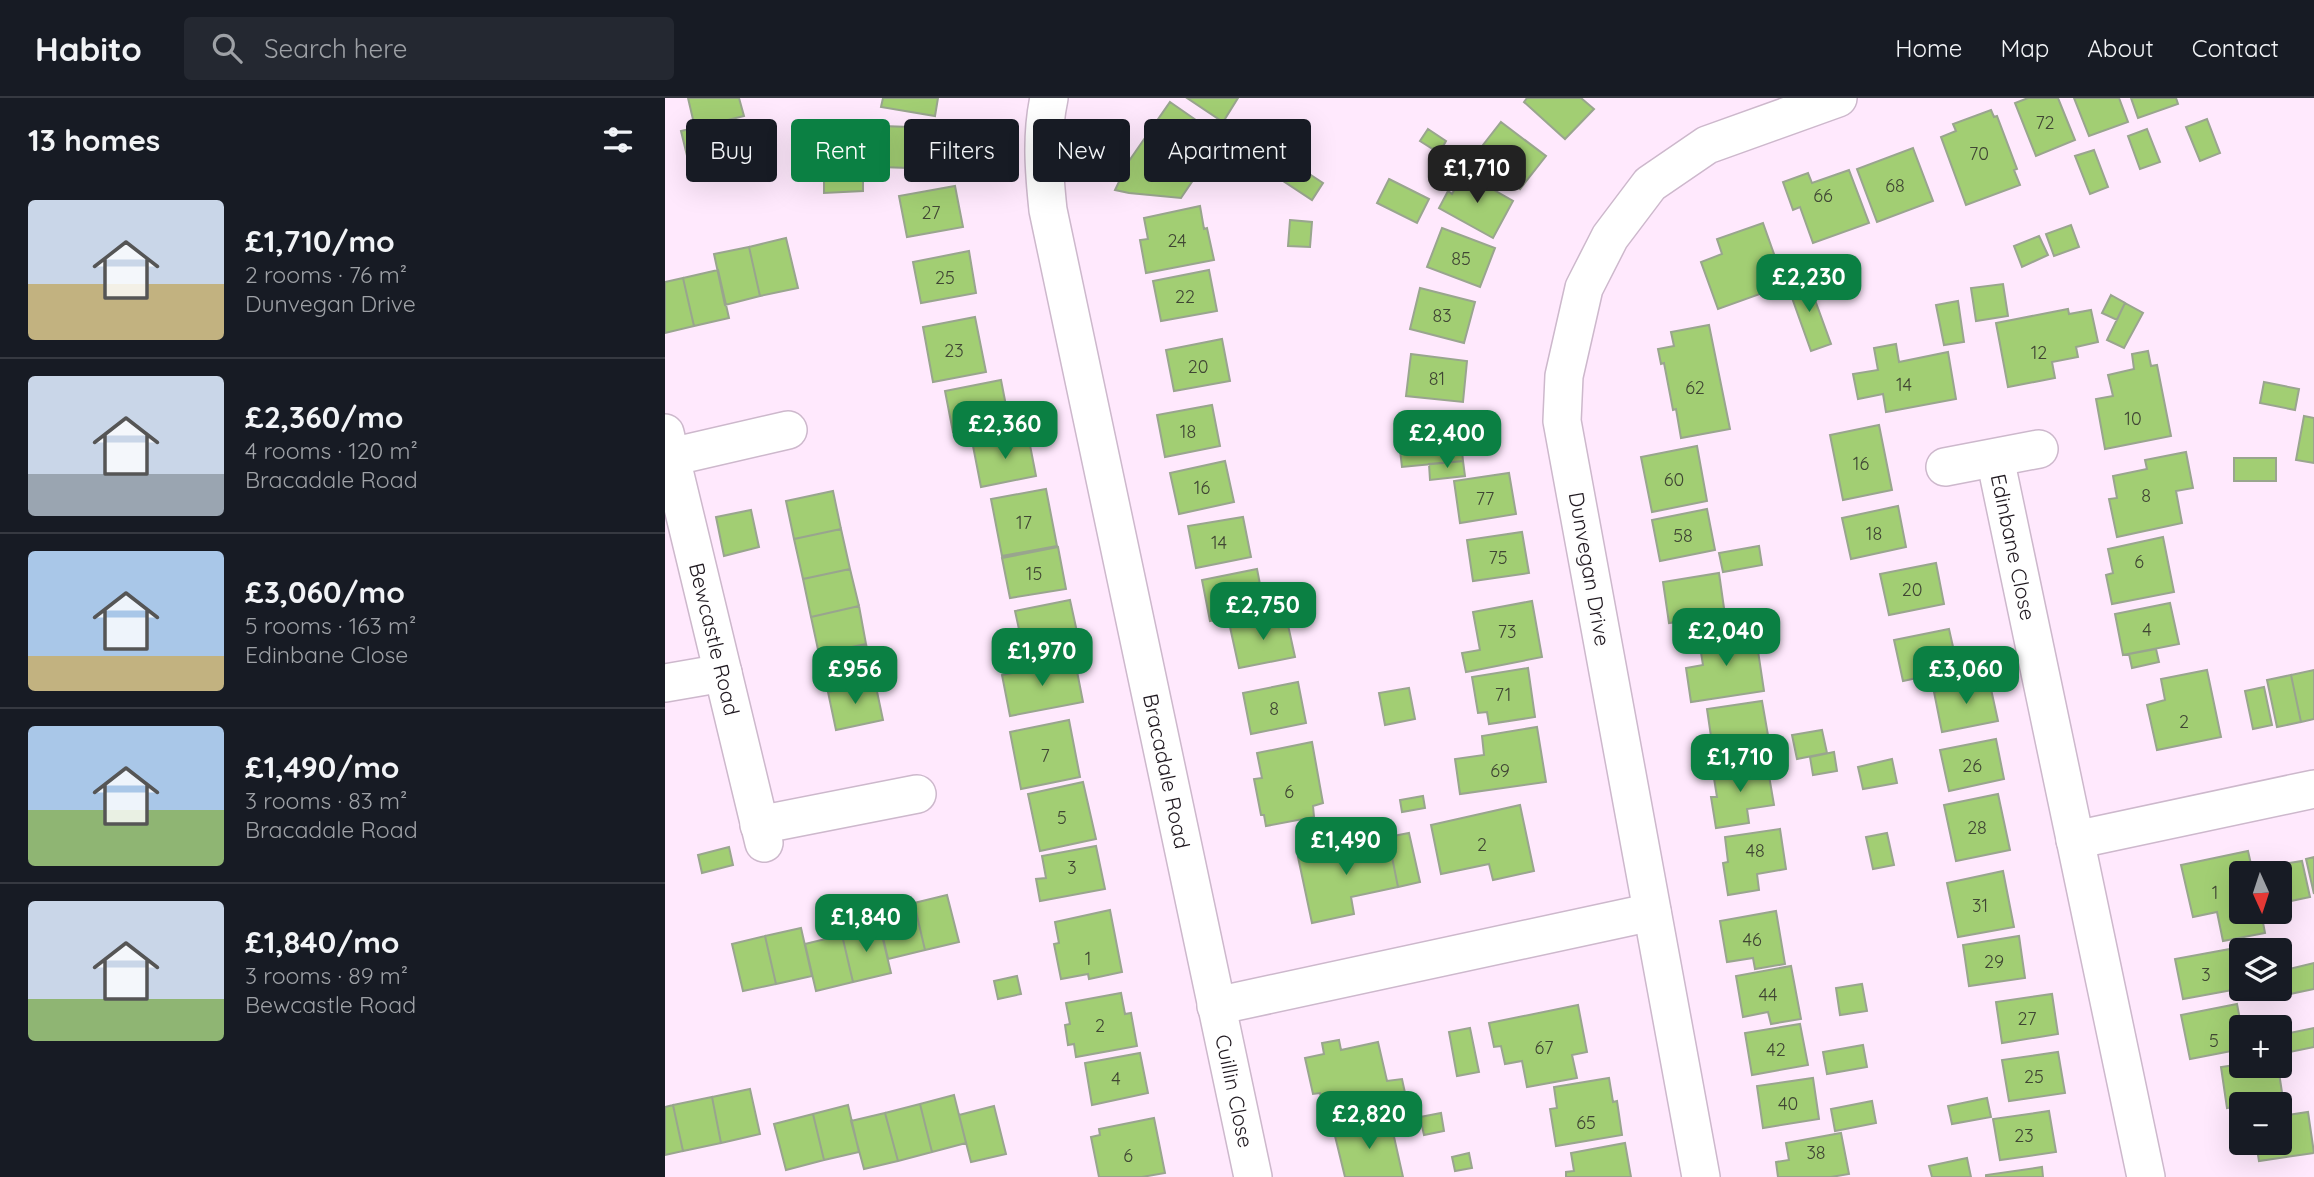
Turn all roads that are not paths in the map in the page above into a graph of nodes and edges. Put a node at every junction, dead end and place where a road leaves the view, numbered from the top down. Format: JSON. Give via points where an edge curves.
{"nodes":[{"id":1,"x":1049,"y":98,"type":"edge"},
{"id":2,"x":1838,"y":98,"type":"edge"},
{"id":3,"x":788,"y":430,"type":"dead end"},
{"id":4,"x":668,"y":445,"type":"edge"},
{"id":5,"x":2039,"y":449,"type":"dead end"},
{"id":6,"x":1995,"y":458,"type":"junction"},
{"id":7,"x":1945,"y":467,"type":"dead end"},
{"id":8,"x":723,"y":673,"type":"junction"},
{"id":9,"x":665,"y":683,"type":"edge"},
{"id":10,"x":2314,"y":789,"type":"edge"},
{"id":11,"x":917,"y":794,"type":"dead end"},
{"id":12,"x":2075,"y":840,"type":"junction"},
{"id":13,"x":1652,"y":912,"type":"junction"},
{"id":14,"x":1216,"y":1006,"type":"junction"},
{"id":15,"x":1253,"y":1177,"type":"edge"},
{"id":16,"x":1701,"y":1177,"type":"edge"},
{"id":17,"x":2146,"y":1177,"type":"edge"}],
"edges":[{"from":1,"to":14,"type":"street","name":"Bracadale Road","via":[[1043,161],[1048,210]]},
{"from":2,"to":13,"type":"street","name":"Dunvegan Drive","via":[[1707,145],[1650,184],[1610,237],[1584,288],[1572,332],[1562,421]]},
{"from":3,"to":4,"type":"street"},
{"from":4,"to":8,"type":"street","name":"Bewcastle Road"},
{"from":5,"to":6,"type":"street","name":"Edinbane Close"},
{"from":6,"to":7,"type":"street","name":"Edinbane Close"},
{"from":6,"to":12,"type":"street","name":"Edinbane Close"},
{"from":8,"to":9,"type":"street"},
{"from":8,"to":11,"type":"street","name":"Bewcastle Road","via":[[762,834]]},
{"from":10,"to":12,"type":"street"},
{"from":12,"to":17,"type":"street","name":"Edinbane Close"},
{"from":13,"to":14,"type":"street"},
{"from":13,"to":16,"type":"street","name":"Dunvegan Drive"},
{"from":14,"to":15,"type":"street","name":"Cuillin Close"}]}
